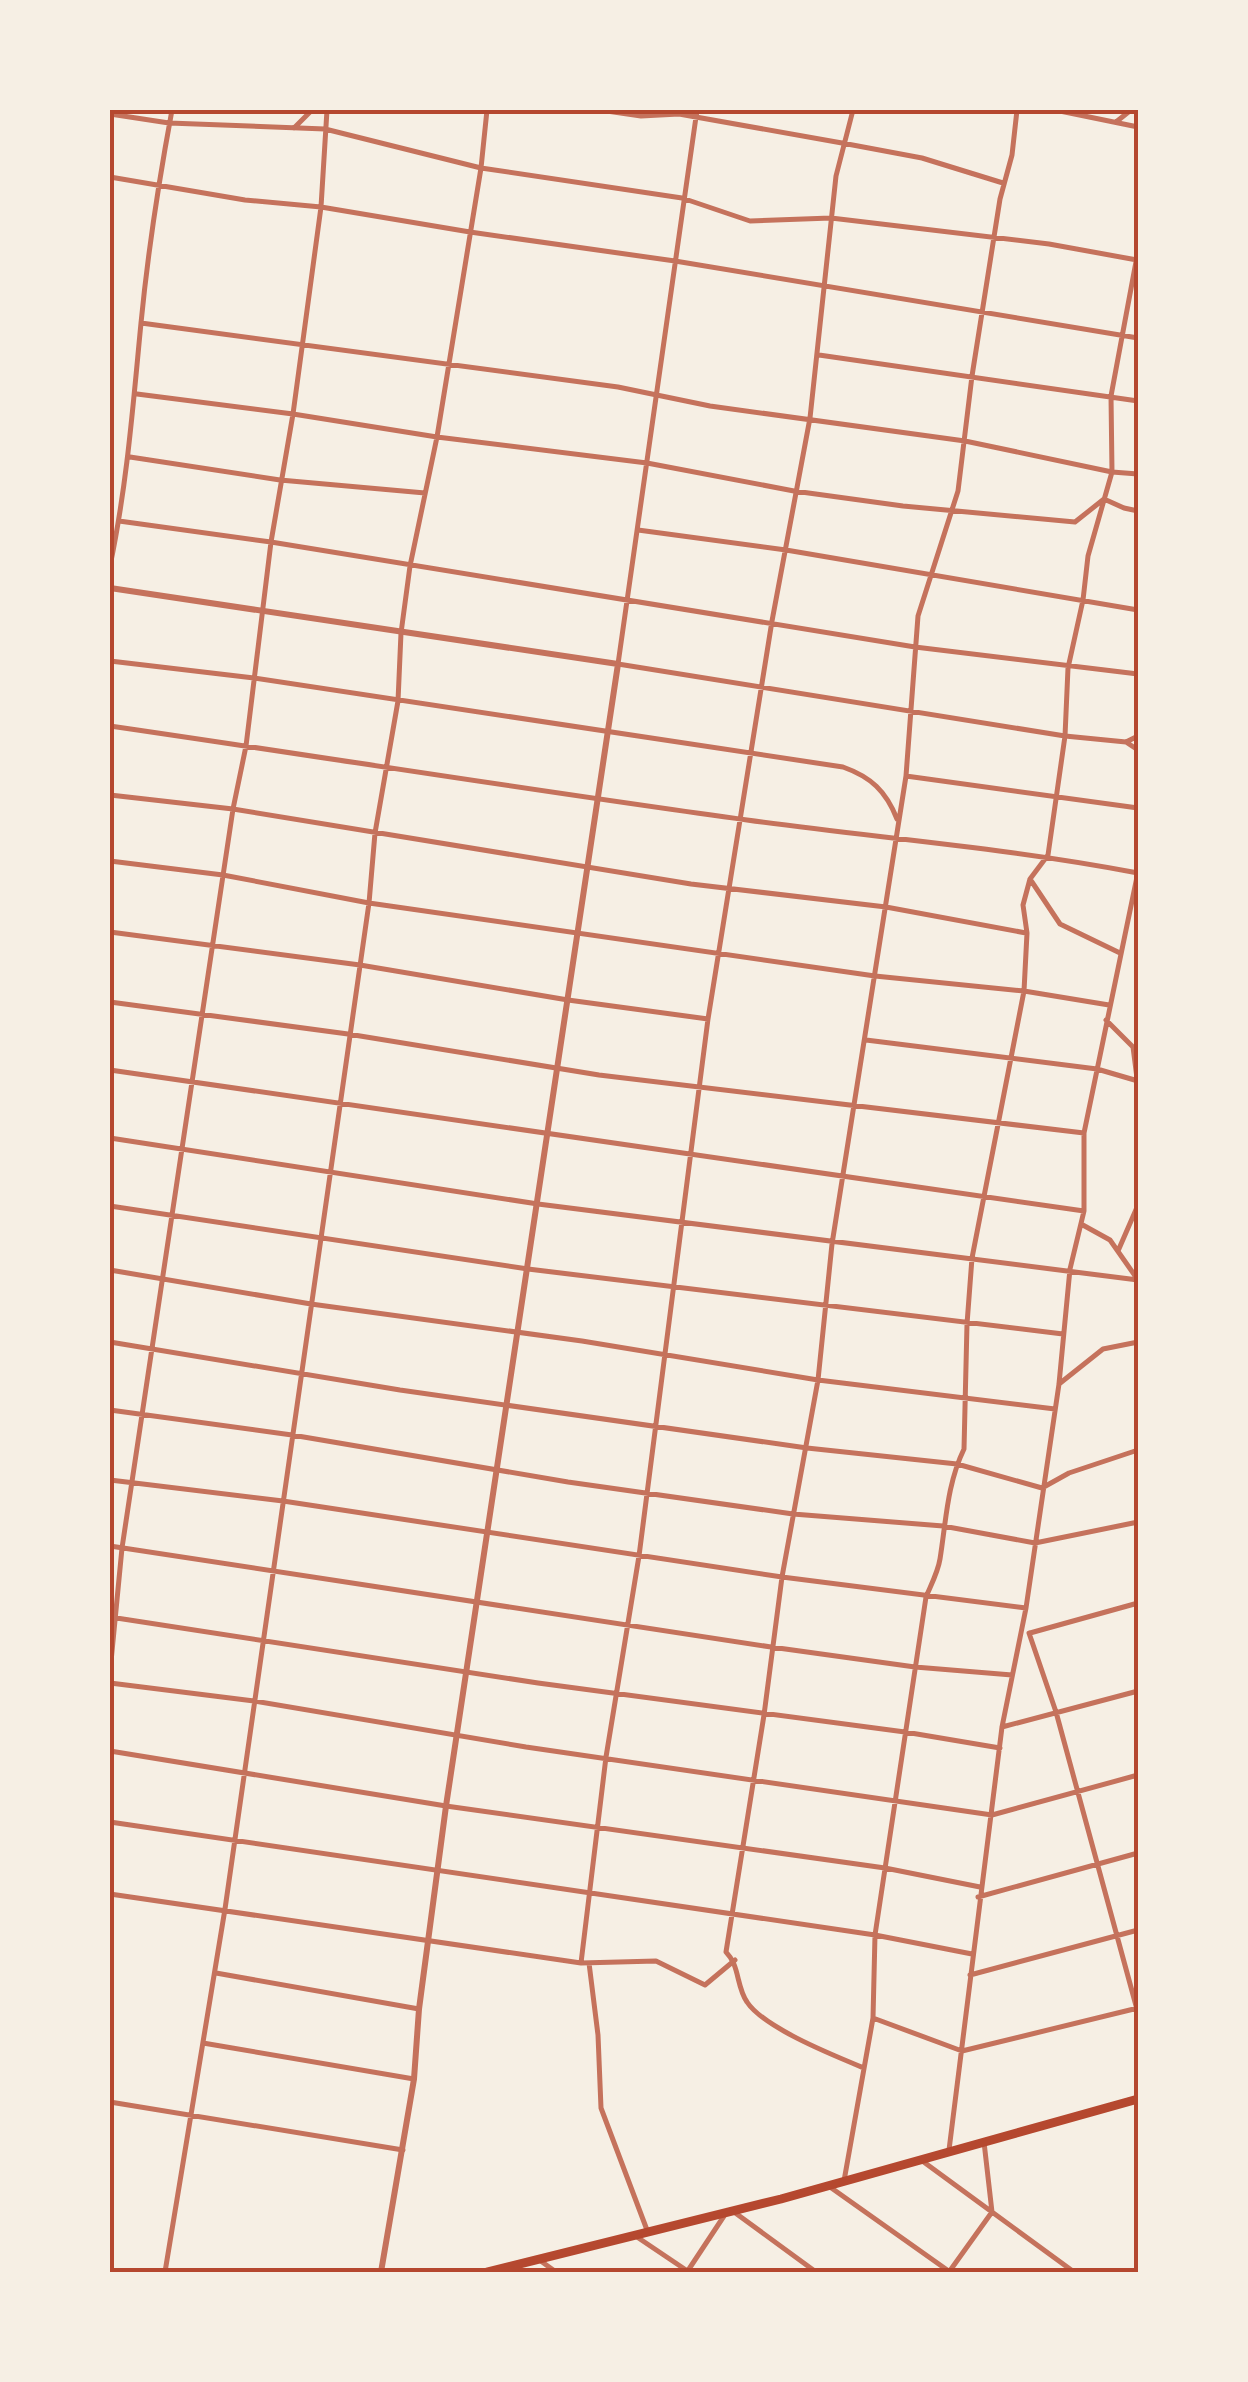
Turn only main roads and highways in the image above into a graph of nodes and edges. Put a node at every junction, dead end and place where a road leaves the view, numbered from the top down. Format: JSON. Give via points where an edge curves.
{"nodes":[{"id":1,"x":1138,"y":2099,"type":"edge"},
{"id":2,"x":487,"y":2272,"type":"edge"}],
"edges":[{"from":1,"to":2,"type":"main road"}]}
